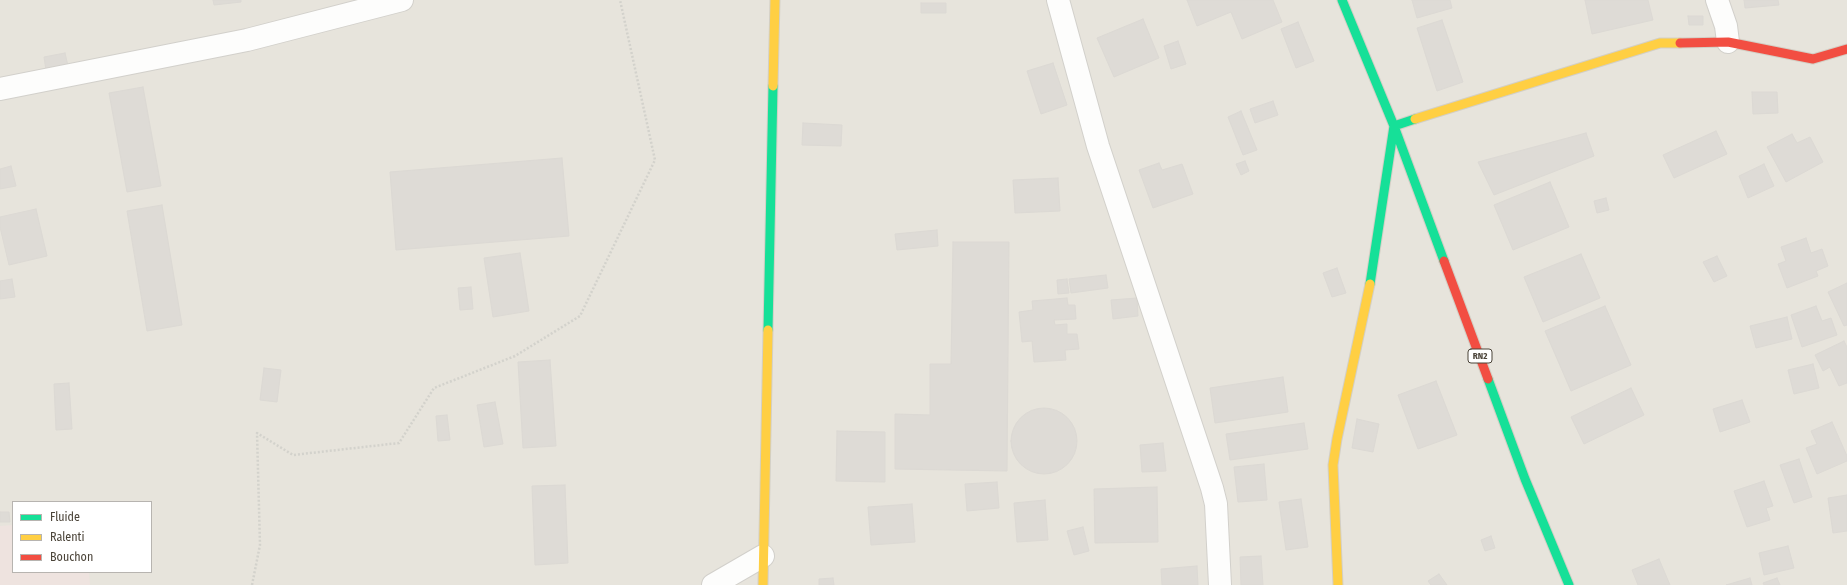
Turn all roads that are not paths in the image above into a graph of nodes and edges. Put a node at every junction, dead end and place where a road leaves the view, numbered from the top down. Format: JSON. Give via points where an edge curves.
{"nodes":[{"id":1,"x":402,"y":0,"type":"edge"},
{"id":2,"x":776,"y":0,"type":"edge"},
{"id":3,"x":1058,"y":0,"type":"edge"},
{"id":4,"x":1342,"y":0,"type":"edge"},
{"id":5,"x":1717,"y":0,"type":"edge"},
{"id":6,"x":1728,"y":42,"type":"junction"},
{"id":7,"x":1847,"y":49,"type":"edge"},
{"id":8,"x":0,"y":89,"type":"edge"},
{"id":9,"x":1394,"y":126,"type":"junction"},
{"id":10,"x":763,"y":556,"type":"junction"},
{"id":11,"x":713,"y":585,"type":"edge"},
{"id":12,"x":763,"y":585,"type":"edge"},
{"id":13,"x":1220,"y":585,"type":"edge"},
{"id":14,"x":1338,"y":585,"type":"edge"},
{"id":15,"x":1569,"y":585,"type":"edge"}],
"edges":[{"from":1,"to":8,"type":"street","via":[[247,40]]},
{"from":2,"to":10,"type":"main road"},
{"from":3,"to":13,"type":"street","via":[[1098,146],[1212,488],[1216,504]]},
{"from":4,"to":9,"type":"main road","number":"RN2"},
{"from":5,"to":6,"type":"street","via":[[1726,26]]},
{"from":6,"to":7,"type":"main road","via":[[1813,59]]},
{"from":6,"to":9,"type":"main road","via":[[1660,43]]},
{"from":9,"to":14,"type":"main road","via":[[1372,276],[1333,465]]},
{"from":9,"to":15,"type":"main road","number":"RN2","via":[[1525,479]]},
{"from":10,"to":11,"type":"street"},
{"from":10,"to":12,"type":"main road"}]}
